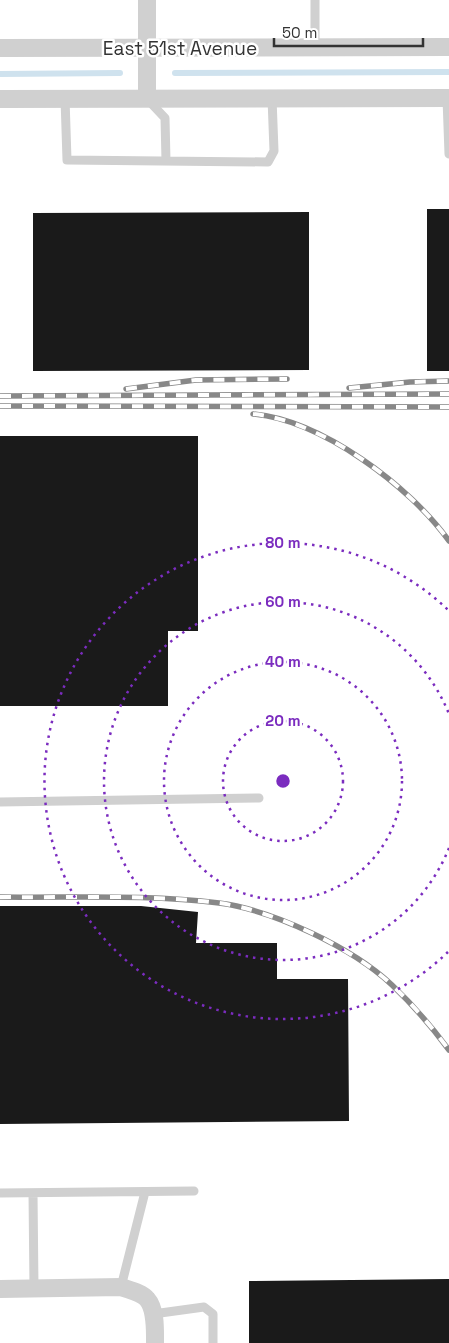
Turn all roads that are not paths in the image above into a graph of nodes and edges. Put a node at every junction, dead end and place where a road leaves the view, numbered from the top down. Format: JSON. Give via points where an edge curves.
{"nodes":[{"id":1,"x":147,"y":0,"type":"edge"},
{"id":2,"x":315,"y":0,"type":"edge"},
{"id":3,"x":315,"y":47,"type":"junction"},
{"id":4,"x":449,"y":47,"type":"edge"},
{"id":5,"x":0,"y":48,"type":"edge"},
{"id":6,"x":147,"y":48,"type":"junction"},
{"id":7,"x":65,"y":98,"type":"junction"},
{"id":8,"x":146,"y":98,"type":"junction"},
{"id":9,"x":272,"y":98,"type":"junction"},
{"id":10,"x":448,"y":98,"type":"edge"},
{"id":11,"x":0,"y":99,"type":"edge"},
{"id":12,"x":449,"y":154,"type":"edge"},
{"id":13,"x":166,"y":161,"type":"junction"},
{"id":14,"x":259,"y":798,"type":"dead end"},
{"id":15,"x":0,"y":802,"type":"edge"},
{"id":16,"x":194,"y":1191,"type":"dead end"},
{"id":17,"x":146,"y":1192,"type":"junction"},
{"id":18,"x":0,"y":1193,"type":"edge"},
{"id":19,"x":33,"y":1193,"type":"junction"},
{"id":20,"x":121,"y":1287,"type":"junction"},
{"id":21,"x":0,"y":1288,"type":"edge"},
{"id":22,"x":34,"y":1288,"type":"junction"},
{"id":23,"x":150,"y":1307,"type":"junction"},
{"id":24,"x":156,"y":1343,"type":"edge"},
{"id":25,"x":213,"y":1343,"type":"edge"}],
"edges":[{"from":1,"to":6,"type":"street"},
{"from":2,"to":3,"type":"lane"},
{"from":3,"to":4,"type":"street","name":"East 51st Avenue"},
{"from":3,"to":6,"type":"street","name":"East 51st Avenue"},
{"from":5,"to":6,"type":"street","name":"East 51st Avenue"},
{"from":6,"to":8,"type":"street"},
{"from":7,"to":8,"type":"street"},
{"from":7,"to":11,"type":"street"},
{"from":7,"to":13,"type":"lane","via":[[67,160]]},
{"from":8,"to":9,"type":"street"},
{"from":8,"to":13,"type":"lane","via":[[165,118]]},
{"from":9,"to":10,"type":"street"},
{"from":9,"to":13,"type":"lane","via":[[274,151],[268,162]]},
{"from":10,"to":12,"type":"lane"},
{"from":14,"to":15,"type":"lane"},
{"from":16,"to":17,"type":"lane"},
{"from":17,"to":19,"type":"lane"},
{"from":17,"to":20,"type":"lane"},
{"from":18,"to":19,"type":"lane"},
{"from":19,"to":22,"type":"lane"},
{"from":20,"to":22,"type":"street"},
{"from":20,"to":23,"type":"street","via":[[139,1293]]},
{"from":21,"to":22,"type":"street"},
{"from":23,"to":24,"type":"street"},
{"from":23,"to":25,"type":"lane","via":[[204,1307],[213,1314]]}]}
